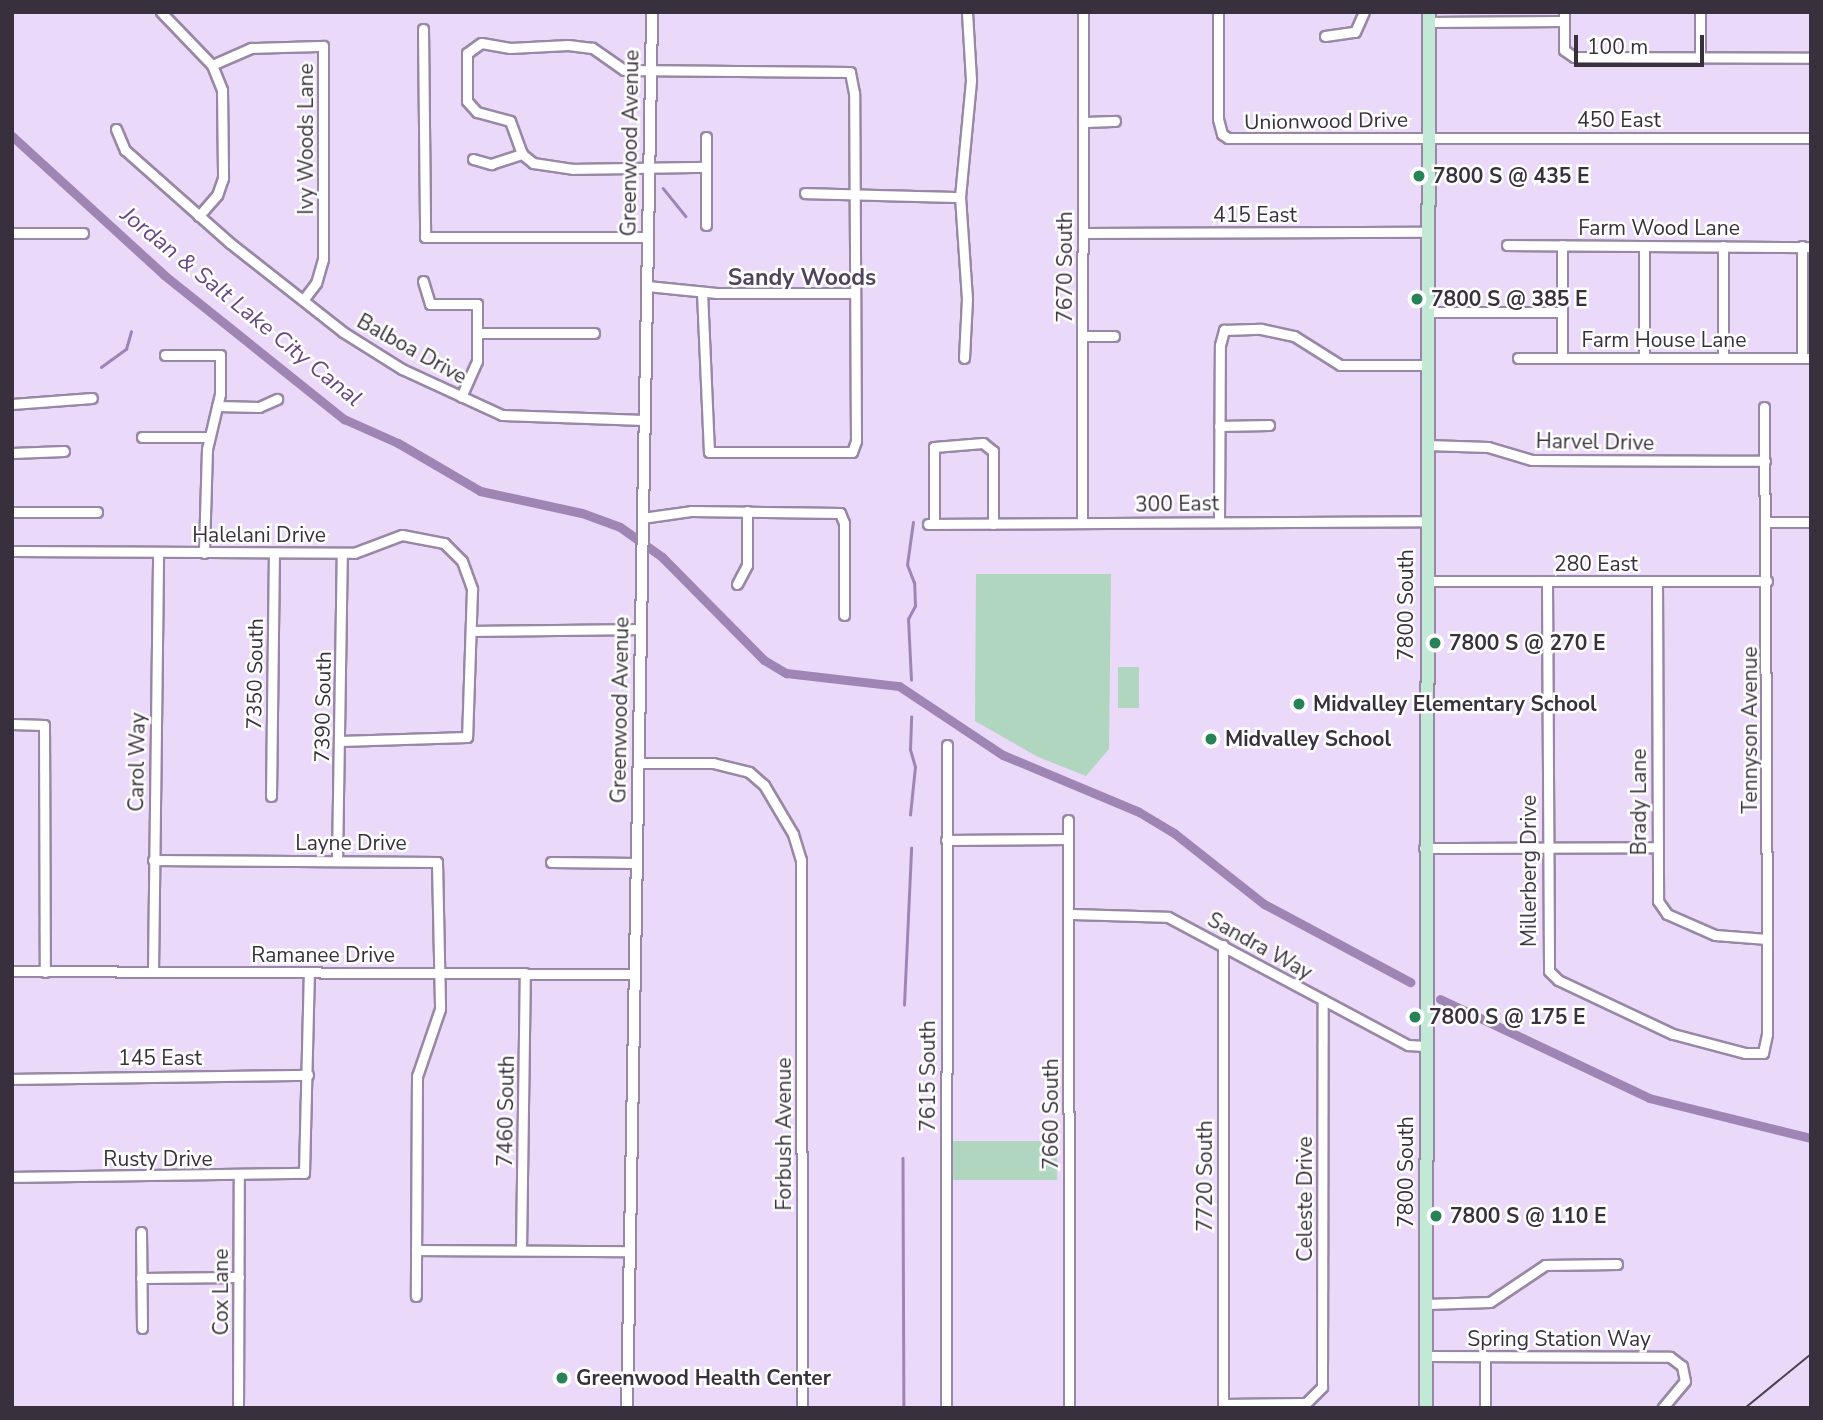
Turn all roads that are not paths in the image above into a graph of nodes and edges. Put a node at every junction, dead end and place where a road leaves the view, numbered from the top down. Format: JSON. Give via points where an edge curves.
{"nodes":[{"id":1,"x":161,"y":12,"type":"edge"},
{"id":2,"x":652,"y":12,"type":"edge"},
{"id":3,"x":967,"y":12,"type":"edge"},
{"id":4,"x":1083,"y":12,"type":"edge"},
{"id":5,"x":1218,"y":12,"type":"edge"},
{"id":6,"x":1364,"y":12,"type":"edge"},
{"id":7,"x":1700,"y":12,"type":"edge"},
{"id":8,"x":1429,"y":17,"type":"edge"},
{"id":9,"x":1564,"y":17,"type":"edge"},
{"id":10,"x":423,"y":29,"type":"dead end"},
{"id":11,"x":1325,"y":36,"type":"dead end"},
{"id":12,"x":1700,"y":58,"type":"junction"},
{"id":13,"x":1811,"y":58,"type":"edge"},
{"id":14,"x":212,"y":65,"type":"junction"},
{"id":15,"x":651,"y":70,"type":"junction"},
{"id":16,"x":1115,"y":121,"type":"dead end"},
{"id":17,"x":1083,"y":122,"type":"junction"},
{"id":18,"x":116,"y":129,"type":"dead end"},
{"id":19,"x":706,"y":137,"type":"dead end"},
{"id":20,"x":1427,"y":137,"type":"junction"},
{"id":21,"x":1811,"y":138,"type":"edge"},
{"id":22,"x":522,"y":154,"type":"junction"},
{"id":23,"x":472,"y":159,"type":"dead end"},
{"id":24,"x":706,"y":167,"type":"junction"},
{"id":25,"x":649,"y":169,"type":"junction"},
{"id":26,"x":805,"y":193,"type":"dead end"},
{"id":27,"x":854,"y":193,"type":"junction"},
{"id":28,"x":960,"y":197,"type":"junction"},
{"id":29,"x":199,"y":216,"type":"junction"},
{"id":30,"x":706,"y":225,"type":"dead end"},
{"id":31,"x":1427,"y":232,"type":"junction"},
{"id":32,"x":12,"y":233,"type":"edge"},
{"id":33,"x":83,"y":233,"type":"dead end"},
{"id":34,"x":1083,"y":233,"type":"junction"},
{"id":35,"x":648,"y":237,"type":"junction"},
{"id":36,"x":1507,"y":245,"type":"dead end"},
{"id":37,"x":1562,"y":245,"type":"junction"},
{"id":38,"x":1644,"y":246,"type":"junction"},
{"id":39,"x":1723,"y":246,"type":"junction"},
{"id":40,"x":1806,"y":246,"type":"edge"},
{"id":41,"x":423,"y":281,"type":"dead end"},
{"id":42,"x":647,"y":286,"type":"junction"},
{"id":43,"x":702,"y":292,"type":"junction"},
{"id":44,"x":853,"y":293,"type":"junction"},
{"id":45,"x":303,"y":299,"type":"junction"},
{"id":46,"x":1427,"y":312,"type":"junction"},
{"id":47,"x":1562,"y":312,"type":"junction"},
{"id":48,"x":477,"y":333,"type":"junction"},
{"id":49,"x":594,"y":333,"type":"dead end"},
{"id":50,"x":1083,"y":336,"type":"junction"},
{"id":51,"x":1114,"y":336,"type":"dead end"},
{"id":52,"x":165,"y":355,"type":"dead end"},
{"id":53,"x":964,"y":358,"type":"dead end"},
{"id":54,"x":1518,"y":358,"type":"dead end"},
{"id":55,"x":1562,"y":358,"type":"junction"},
{"id":56,"x":1644,"y":358,"type":"junction"},
{"id":57,"x":1723,"y":358,"type":"junction"},
{"id":58,"x":1806,"y":358,"type":"edge"},
{"id":59,"x":1427,"y":365,"type":"junction"},
{"id":60,"x":461,"y":397,"type":"junction"},
{"id":61,"x":92,"y":398,"type":"dead end"},
{"id":62,"x":277,"y":398,"type":"dead end"},
{"id":63,"x":12,"y":404,"type":"edge"},
{"id":64,"x":217,"y":406,"type":"junction"},
{"id":65,"x":1764,"y":407,"type":"dead end"},
{"id":66,"x":644,"y":420,"type":"junction"},
{"id":67,"x":1269,"y":425,"type":"dead end"},
{"id":68,"x":1219,"y":426,"type":"junction"},
{"id":69,"x":142,"y":437,"type":"dead end"},
{"id":70,"x":208,"y":437,"type":"junction"},
{"id":71,"x":1427,"y":445,"type":"junction"},
{"id":72,"x":64,"y":451,"type":"dead end"},
{"id":73,"x":12,"y":453,"type":"edge"},
{"id":74,"x":1765,"y":461,"type":"junction"},
{"id":75,"x":747,"y":511,"type":"junction"},
{"id":76,"x":12,"y":512,"type":"edge"},
{"id":77,"x":97,"y":512,"type":"dead end"},
{"id":78,"x":1219,"y":520,"type":"junction"},
{"id":79,"x":1426,"y":521,"type":"junction"},
{"id":80,"x":642,"y":522,"type":"junction"},
{"id":81,"x":1765,"y":522,"type":"junction"},
{"id":82,"x":1811,"y":522,"type":"edge"},
{"id":83,"x":1082,"y":523,"type":"junction"},
{"id":84,"x":993,"y":524,"type":"junction"},
{"id":85,"x":12,"y":551,"type":"edge"},
{"id":86,"x":158,"y":552,"type":"junction"},
{"id":87,"x":204,"y":553,"type":"junction"},
{"id":88,"x":274,"y":553,"type":"junction"},
{"id":89,"x":342,"y":553,"type":"junction"},
{"id":90,"x":1547,"y":581,"type":"junction"},
{"id":91,"x":1657,"y":581,"type":"junction"},
{"id":92,"x":1767,"y":581,"type":"junction"},
{"id":93,"x":1426,"y":582,"type":"junction"},
{"id":94,"x":737,"y":584,"type":"dead end"},
{"id":95,"x":844,"y":615,"type":"dead end"},
{"id":96,"x":640,"y":629,"type":"junction"},
{"id":97,"x":472,"y":631,"type":"junction"},
{"id":98,"x":12,"y":724,"type":"edge"},
{"id":99,"x":340,"y":741,"type":"junction"},
{"id":100,"x":947,"y":745,"type":"dead end"},
{"id":101,"x":638,"y":763,"type":"junction"},
{"id":102,"x":271,"y":796,"type":"dead end"},
{"id":103,"x":1068,"y":820,"type":"dead end"},
{"id":104,"x":1068,"y":839,"type":"junction"},
{"id":105,"x":946,"y":840,"type":"junction"},
{"id":106,"x":1547,"y":847,"type":"junction"},
{"id":107,"x":1657,"y":847,"type":"junction"},
{"id":108,"x":1424,"y":848,"type":"junction"},
{"id":109,"x":153,"y":860,"type":"junction"},
{"id":110,"x":337,"y":861,"type":"junction"},
{"id":111,"x":551,"y":862,"type":"dead end"},
{"id":112,"x":636,"y":863,"type":"junction"},
{"id":113,"x":1068,"y":914,"type":"junction"},
{"id":114,"x":1768,"y":939,"type":"junction"},
{"id":115,"x":1223,"y":945,"type":"junction"},
{"id":116,"x":12,"y":971,"type":"edge"},
{"id":117,"x":45,"y":972,"type":"junction"},
{"id":118,"x":153,"y":972,"type":"junction"},
{"id":119,"x":309,"y":972,"type":"junction"},
{"id":120,"x":440,"y":973,"type":"junction"},
{"id":121,"x":525,"y":973,"type":"junction"},
{"id":122,"x":634,"y":974,"type":"junction"},
{"id":123,"x":1323,"y":1000,"type":"junction"},
{"id":124,"x":1425,"y":1046,"type":"junction"},
{"id":125,"x":1763,"y":1053,"type":"joint"},
{"id":126,"x":308,"y":1075,"type":"junction"},
{"id":127,"x":12,"y":1079,"type":"edge"},
{"id":128,"x":239,"y":1176,"type":"junction"},
{"id":129,"x":12,"y":1177,"type":"edge"},
{"id":130,"x":141,"y":1231,"type":"dead end"},
{"id":131,"x":416,"y":1250,"type":"junction"},
{"id":132,"x":521,"y":1250,"type":"junction"},
{"id":133,"x":629,"y":1251,"type":"junction"},
{"id":134,"x":1616,"y":1264,"type":"dead end"},
{"id":135,"x":239,"y":1277,"type":"junction"},
{"id":136,"x":141,"y":1278,"type":"junction"},
{"id":137,"x":416,"y":1296,"type":"dead end"},
{"id":138,"x":1426,"y":1304,"type":"junction"},
{"id":139,"x":142,"y":1328,"type":"dead end"},
{"id":140,"x":1426,"y":1356,"type":"junction"},
{"id":141,"x":1485,"y":1356,"type":"junction"},
{"id":142,"x":1223,"y":1406,"type":"edge"},
{"id":143,"x":238,"y":1408,"type":"edge"},
{"id":144,"x":627,"y":1408,"type":"edge"},
{"id":145,"x":802,"y":1408,"type":"edge"},
{"id":146,"x":946,"y":1408,"type":"edge"},
{"id":147,"x":1069,"y":1408,"type":"edge"},
{"id":148,"x":1426,"y":1408,"type":"edge"},
{"id":149,"x":1485,"y":1408,"type":"edge"},
{"id":150,"x":1662,"y":1408,"type":"edge"}],
"edges":[{"from":1,"to":14,"type":"street"},
{"from":2,"to":15,"type":"street","name":"Greenwood Avenue"},
{"from":3,"to":28,"type":"street","via":[[971,80]]},
{"from":4,"to":17,"type":"street","name":"7670 South"},
{"from":5,"to":20,"type":"street","name":"Unionwood Drive","via":[[1218,120],[1228,138]]},
{"from":6,"to":11,"type":"street","via":[[1355,32]]},
{"from":7,"to":12,"type":"street"},
{"from":8,"to":9,"type":"street"},
{"from":8,"to":20,"type":"main road","name":"7800 South"},
{"from":9,"to":12,"type":"street","via":[[1564,50],[1570,56]]},
{"from":10,"to":35,"type":"street","via":[[425,237]]},
{"from":12,"to":13,"type":"street"},
{"from":14,"to":29,"type":"street","via":[[224,104],[223,178],[217,195]]},
{"from":14,"to":45,"type":"street","name":"Ivy Woods Lane","via":[[251,48],[323,46],[323,259],[316,283]]},
{"from":15,"to":22,"type":"street","via":[[619,69],[598,51],[580,46],[510,48],[481,43],[471,47],[465,60],[467,102],[477,112],[510,121]]},
{"from":15,"to":25,"type":"street","name":"Greenwood Avenue"},
{"from":15,"to":27,"type":"street","via":[[850,72]]},
{"from":16,"to":17,"type":"street"},
{"from":17,"to":34,"type":"street","name":"7670 South"},
{"from":18,"to":29,"type":"street","name":"Balboa Drive","via":[[125,150]]},
{"from":19,"to":24,"type":"street"},
{"from":20,"to":21,"type":"street","name":"450 East"},
{"from":20,"to":31,"type":"main road","name":"7800 South"},
{"from":22,"to":23,"type":"street","via":[[491,164]]},
{"from":22,"to":25,"type":"street","via":[[540,166]]},
{"from":24,"to":25,"type":"street"},
{"from":24,"to":30,"type":"street"},
{"from":25,"to":35,"type":"street","name":"Greenwood Avenue"},
{"from":26,"to":27,"type":"street"},
{"from":27,"to":28,"type":"street"},
{"from":27,"to":44,"type":"street"},
{"from":28,"to":53,"type":"street","via":[[967,299]]},
{"from":29,"to":45,"type":"street","name":"Balboa Drive"},
{"from":31,"to":34,"type":"street","name":"415 East"},
{"from":31,"to":46,"type":"main road","name":"7800 South"},
{"from":32,"to":33,"type":"street"},
{"from":34,"to":50,"type":"street","name":"7670 South"},
{"from":35,"to":42,"type":"street","name":"Greenwood Avenue"},
{"from":36,"to":37,"type":"street","name":"Farm Wood Lane"},
{"from":37,"to":38,"type":"street","name":"Farm Wood Lane"},
{"from":37,"to":47,"type":"street"},
{"from":38,"to":39,"type":"street","name":"Farm Wood Lane"},
{"from":38,"to":56,"type":"street"},
{"from":39,"to":40,"type":"street","name":"Farm Wood Lane"},
{"from":39,"to":57,"type":"street"},
{"from":40,"to":58,"type":"street"},
{"from":41,"to":48,"type":"street","via":[[430,304],[477,304]]},
{"from":42,"to":43,"type":"street"},
{"from":42,"to":66,"type":"street","name":"Greenwood Avenue"},
{"from":43,"to":44,"type":"street"},
{"from":43,"to":44,"type":"street","via":[[709,452],[852,452],[856,440]]},
{"from":45,"to":60,"type":"street","name":"Balboa Drive","via":[[372,352]]},
{"from":46,"to":47,"type":"street"},
{"from":46,"to":59,"type":"main road","name":"7800 South"},
{"from":47,"to":55,"type":"street"},
{"from":48,"to":49,"type":"street"},
{"from":48,"to":60,"type":"street","via":[[476,368]]},
{"from":50,"to":51,"type":"street"},
{"from":50,"to":83,"type":"street","name":"7670 South"},
{"from":52,"to":64,"type":"street","via":[[220,355]]},
{"from":54,"to":55,"type":"street","name":"Farm House Lane"},
{"from":55,"to":56,"type":"street","name":"Farm House Lane"},
{"from":56,"to":57,"type":"street","name":"Farm House Lane"},
{"from":57,"to":58,"type":"street","name":"Farm House Lane"},
{"from":59,"to":68,"type":"street","via":[[1340,365],[1294,336],[1261,329],[1224,330]]},
{"from":59,"to":71,"type":"main road","name":"7800 South"},
{"from":60,"to":66,"type":"street","name":"Balboa Drive","via":[[522,419]]},
{"from":61,"to":63,"type":"street"},
{"from":62,"to":64,"type":"street","via":[[259,407]]},
{"from":64,"to":70,"type":"street"},
{"from":65,"to":74,"type":"street","name":"Tennyson Avenue"},
{"from":66,"to":80,"type":"street","name":"Greenwood Avenue"},
{"from":67,"to":68,"type":"street"},
{"from":68,"to":78,"type":"street"},
{"from":69,"to":70,"type":"street"},
{"from":70,"to":87,"type":"street"},
{"from":71,"to":74,"type":"street","name":"Harvel Drive","via":[[1488,447],[1532,460]]},
{"from":71,"to":79,"type":"main road","name":"7800 South"},
{"from":72,"to":73,"type":"street"},
{"from":74,"to":81,"type":"street","name":"Tennyson Avenue"},
{"from":75,"to":80,"type":"street","via":[[691,511]]},
{"from":75,"to":94,"type":"street","via":[[747,565]]},
{"from":75,"to":95,"type":"street","via":[[829,511],[842,516]]},
{"from":76,"to":77,"type":"street"},
{"from":78,"to":79,"type":"street","name":"300 East"},
{"from":78,"to":83,"type":"street","name":"300 East"},
{"from":79,"to":93,"type":"main road","name":"7800 South"},
{"from":80,"to":96,"type":"street","name":"Greenwood Avenue"},
{"from":81,"to":82,"type":"street"},
{"from":81,"to":92,"type":"street","name":"Tennyson Avenue"},
{"from":83,"to":84,"type":"street","name":"300 East"},
{"from":84,"to":84,"type":"street","name":"300 East","via":[[931,524],[934,447],[983,443],[993,451]]},
{"from":85,"to":86,"type":"street","name":"Halelani Drive"},
{"from":86,"to":87,"type":"street","name":"Halelani Drive"},
{"from":86,"to":109,"type":"street","name":"Carol Way"},
{"from":87,"to":88,"type":"street","name":"Halelani Drive"},
{"from":88,"to":89,"type":"street","name":"Halelani Drive"},
{"from":88,"to":102,"type":"street","name":"7350 South"},
{"from":89,"to":97,"type":"street","name":"Halelani Drive","via":[[366,551],[402,535],[432,537],[463,561],[472,589]]},
{"from":89,"to":99,"type":"street","name":"7390 South"},
{"from":90,"to":91,"type":"street","name":"280 East"},
{"from":90,"to":93,"type":"street","name":"280 East"},
{"from":90,"to":106,"type":"street","name":"Millerberg Drive"},
{"from":91,"to":92,"type":"street","name":"280 East"},
{"from":91,"to":107,"type":"street","name":"Brady Lane"},
{"from":92,"to":114,"type":"street","name":"Tennyson Avenue"},
{"from":93,"to":108,"type":"main road","name":"7800 South"},
{"from":96,"to":97,"type":"street"},
{"from":96,"to":101,"type":"street","name":"Greenwood Avenue"},
{"from":97,"to":99,"type":"street","via":[[467,737]]},
{"from":98,"to":117,"type":"street","via":[[44,725]]},
{"from":99,"to":110,"type":"street","name":"7390 South"},
{"from":100,"to":105,"type":"street","name":"7615 South"},
{"from":101,"to":112,"type":"street","name":"Greenwood Avenue"},
{"from":101,"to":145,"type":"street","name":"Forbush Avenue","via":[[713,763],[749,772],[764,785],[793,834],[801,860]]},
{"from":103,"to":104,"type":"street","name":"7660 South"},
{"from":104,"to":105,"type":"street"},
{"from":104,"to":113,"type":"street","name":"7660 South"},
{"from":105,"to":146,"type":"street","name":"7615 South"},
{"from":106,"to":107,"type":"street"},
{"from":106,"to":108,"type":"street"},
{"from":106,"to":125,"type":"street","name":"Millerberg Drive","via":[[1547,957],[1553,976],[1673,1034]]},
{"from":107,"to":114,"type":"street","name":"Brady Lane","via":[[1657,892],[1667,914],[1716,935]]},
{"from":108,"to":124,"type":"main road","name":"7800 South"},
{"from":109,"to":110,"type":"street","name":"Layne Drive"},
{"from":109,"to":118,"type":"street","name":"Carol Way"},
{"from":110,"to":120,"type":"street","name":"Layne Drive","via":[[437,862]]},
{"from":111,"to":112,"type":"street"},
{"from":112,"to":122,"type":"street","name":"Greenwood Avenue"},
{"from":113,"to":115,"type":"street","name":"Sandra Way","via":[[1161,916]]},
{"from":113,"to":147,"type":"street","name":"7660 South"},
{"from":114,"to":125,"type":"street","name":"Tennyson Avenue"},
{"from":115,"to":123,"type":"street","name":"Sandra Way"},
{"from":115,"to":142,"type":"street","name":"7720 South"},
{"from":116,"to":117,"type":"street","name":"Ramanee Drive"},
{"from":117,"to":118,"type":"street","name":"Ramanee Drive"},
{"from":118,"to":119,"type":"street","name":"Ramanee Drive"},
{"from":119,"to":120,"type":"street","name":"Ramanee Drive"},
{"from":119,"to":126,"type":"street"},
{"from":120,"to":121,"type":"street","name":"Ramanee Drive"},
{"from":120,"to":131,"type":"street","via":[[438,1020],[417,1076]]},
{"from":121,"to":122,"type":"street","name":"Ramanee Drive"},
{"from":121,"to":132,"type":"street","name":"7460 South"},
{"from":122,"to":133,"type":"street","name":"Greenwood Avenue"},
{"from":123,"to":124,"type":"street","name":"Sandra Way","via":[[1408,1045]]},
{"from":123,"to":142,"type":"street","name":"Celeste Drive","via":[[1322,1381],[1317,1397],[1300,1404]]},
{"from":124,"to":138,"type":"main road","name":"7800 South"},
{"from":126,"to":127,"type":"street","name":"145 East"},
{"from":126,"to":128,"type":"street","name":"Rusty Drive","via":[[304,1173]]},
{"from":128,"to":129,"type":"street","name":"Rusty Drive"},
{"from":128,"to":135,"type":"street","name":"Cox Lane"},
{"from":130,"to":136,"type":"street"},
{"from":131,"to":132,"type":"street"},
{"from":131,"to":137,"type":"street"},
{"from":132,"to":133,"type":"street"},
{"from":133,"to":144,"type":"street","name":"Greenwood Avenue"},
{"from":134,"to":138,"type":"street","via":[[1545,1265],[1490,1302]]},
{"from":135,"to":136,"type":"street"},
{"from":135,"to":143,"type":"street","name":"Cox Lane"},
{"from":136,"to":139,"type":"street"},
{"from":138,"to":140,"type":"main road","name":"7800 South"},
{"from":140,"to":141,"type":"street","name":"Spring Station Way"},
{"from":140,"to":148,"type":"main road","name":"7800 South"},
{"from":141,"to":149,"type":"street"},
{"from":141,"to":150,"type":"street","name":"Spring Station Way","via":[[1663,1356],[1677,1361],[1685,1373],[1682,1389]]}]}
